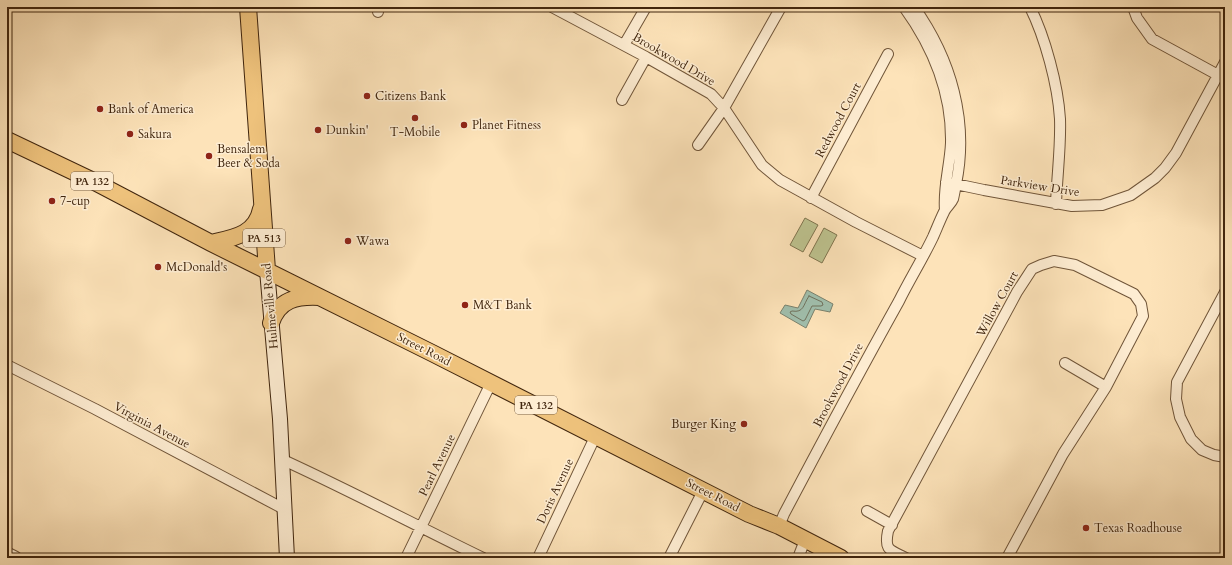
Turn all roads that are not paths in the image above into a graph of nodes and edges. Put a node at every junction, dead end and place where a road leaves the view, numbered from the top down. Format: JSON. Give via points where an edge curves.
{"nodes":[{"id":1,"x":248,"y":7,"type":"edge"},
{"id":2,"x":552,"y":7,"type":"edge"},
{"id":3,"x":646,"y":7,"type":"edge"},
{"id":4,"x":781,"y":7,"type":"edge"},
{"id":5,"x":904,"y":7,"type":"edge"},
{"id":6,"x":914,"y":7,"type":"edge"},
{"id":7,"x":1030,"y":7,"type":"edge"},
{"id":8,"x":1133,"y":7,"type":"edge"},
{"id":9,"x":624,"y":45,"type":"junction"},
{"id":10,"x":888,"y":54,"type":"dead end"},
{"id":11,"x":646,"y":57,"type":"junction"},
{"id":12,"x":1225,"y":62,"type":"edge"},
{"id":13,"x":1218,"y":75,"type":"junction"},
{"id":14,"x":622,"y":100,"type":"dead end"},
{"id":15,"x":724,"y":108,"type":"junction"},
{"id":16,"x":7,"y":140,"type":"edge"},
{"id":17,"x":698,"y":145,"type":"dead end"},
{"id":18,"x":951,"y":183,"type":"junction"},
{"id":19,"x":811,"y":198,"type":"junction"},
{"id":20,"x":1056,"y":204,"type":"junction"},
{"id":21,"x":261,"y":205,"type":"junction"},
{"id":22,"x":211,"y":243,"type":"junction"},
{"id":23,"x":923,"y":256,"type":"junction"},
{"id":24,"x":267,"y":270,"type":"junction"},
{"id":25,"x":1225,"y":292,"type":"edge"},
{"id":26,"x":321,"y":298,"type":"junction"},
{"id":27,"x":271,"y":323,"type":"junction"},
{"id":28,"x":1064,"y":363,"type":"dead end"},
{"id":29,"x":7,"y":365,"type":"edge"},
{"id":30,"x":492,"y":383,"type":"junction"},
{"id":31,"x":1106,"y":387,"type":"junction"},
{"id":32,"x":596,"y":436,"type":"junction"},
{"id":33,"x":1225,"y":457,"type":"edge"},
{"id":34,"x":281,"y":459,"type":"junction"},
{"id":35,"x":703,"y":490,"type":"junction"},
{"id":36,"x":284,"y":508,"type":"junction"},
{"id":37,"x":867,"y":511,"type":"dead end"},
{"id":38,"x":892,"y":525,"type":"junction"},
{"id":39,"x":779,"y":526,"type":"junction"},
{"id":40,"x":421,"y":528,"type":"junction"},
{"id":41,"x":805,"y":540,"type":"junction"},
{"id":42,"x":7,"y":554,"type":"edge"},
{"id":43,"x":15,"y":558,"type":"edge"},
{"id":44,"x":287,"y":558,"type":"edge"},
{"id":45,"x":406,"y":558,"type":"edge"},
{"id":46,"x":483,"y":558,"type":"edge"},
{"id":47,"x":538,"y":558,"type":"edge"},
{"id":48,"x":669,"y":558,"type":"edge"},
{"id":49,"x":798,"y":558,"type":"edge"},
{"id":50,"x":841,"y":558,"type":"edge"},
{"id":51,"x":906,"y":558,"type":"edge"},
{"id":52,"x":1007,"y":558,"type":"edge"}],
"edges":[{"from":1,"to":21,"type":"main road","name":"Hulmeville Road","number":"PA 513"},
{"from":2,"to":9,"type":"street","name":"Brookwood Drive"},
{"from":3,"to":9,"type":"street"},
{"from":4,"to":15,"type":"street"},
{"from":5,"to":18,"type":"street","name":"Brookwood Drive","via":[[928,43],[946,93],[951,130]]},
{"from":6,"to":18,"type":"street","name":"Brookwood Drive","via":[[937,43],[955,98],[959,122],[958,171]]},
{"from":7,"to":20,"type":"street","via":[[1047,52],[1060,118]]},
{"from":8,"to":13,"type":"street","via":[[1137,18],[1152,39]]},
{"from":9,"to":11,"type":"street","name":"Brookwood Drive"},
{"from":10,"to":19,"type":"street","name":"Redwood Court"},
{"from":11,"to":14,"type":"street"},
{"from":11,"to":15,"type":"street","name":"Brookwood Drive","via":[[711,94]]},
{"from":12,"to":13,"type":"street","name":"Parkview Drive"},
{"from":13,"to":20,"type":"street","name":"Parkview Drive","via":[[1176,153],[1155,178],[1131,195],[1107,204]]},
{"from":15,"to":17,"type":"street"},
{"from":15,"to":19,"type":"street","name":"Brookwood Drive","via":[[762,165],[780,180]]},
{"from":16,"to":22,"type":"main road","name":"Street Road","number":"PA 132","via":[[91,180]]},
{"from":18,"to":20,"type":"street","name":"Parkview Drive"},
{"from":18,"to":23,"type":"street","name":"Brookwood Drive","via":[[952,200]]},
{"from":19,"to":23,"type":"street","name":"Brookwood Drive"},
{"from":21,"to":22,"type":"main road","via":[[257,221],[246,233]]},
{"from":21,"to":24,"type":"main road","name":"Hulmeville Road","number":"PA 513"},
{"from":22,"to":24,"type":"main road","name":"Street Road","number":"PA 132"},
{"from":23,"to":39,"type":"street","name":"Brookwood Drive"},
{"from":24,"to":26,"type":"main road","name":"Street Road","number":"PA 132"},
{"from":24,"to":27,"type":"main road","name":"Hulmeville Road","number":"PA 513"},
{"from":25,"to":33,"type":"street","via":[[1177,382],[1176,399],[1180,417],[1191,439],[1202,450]]},
{"from":26,"to":27,"type":"main road","via":[[290,300],[278,309]]},
{"from":26,"to":30,"type":"main road","name":"Street Road","number":"PA 132"},
{"from":27,"to":34,"type":"main road","name":"Hulmeville Road","number":"PA 513"},
{"from":28,"to":31,"type":"street"},
{"from":29,"to":36,"type":"street","name":"Virginia Avenue"},
{"from":30,"to":32,"type":"main road","name":"Street Road","number":"PA 132"},
{"from":30,"to":40,"type":"street","name":"Pearl Avenue"},
{"from":31,"to":38,"type":"street","name":"Willow Court","via":[[1143,316],[1141,304],[1134,294],[1076,265],[1054,261],[1040,265],[1032,270],[1017,292]]},
{"from":31,"to":52,"type":"street","name":"Willow Court","via":[[1063,454]]},
{"from":32,"to":35,"type":"main road","name":"Street Road","number":"PA 132"},
{"from":32,"to":47,"type":"street","name":"Doris Avenue"},
{"from":34,"to":36,"type":"main road","name":"Hulmeville Road","number":"PA 513"},
{"from":34,"to":40,"type":"street","via":[[363,497]]},
{"from":35,"to":39,"type":"main road","name":"Street Road","number":"PA 132"},
{"from":35,"to":48,"type":"street"},
{"from":36,"to":44,"type":"main road","name":"Hulmeville Road","number":"PA 513"},
{"from":37,"to":38,"type":"street"},
{"from":38,"to":51,"type":"street","name":"Willow Court","via":[[886,543],[889,549]]},
{"from":39,"to":41,"type":"main road","name":"Street Road","number":"PA 132"},
{"from":40,"to":45,"type":"street","name":"Pearl Avenue"},
{"from":40,"to":46,"type":"street"},
{"from":41,"to":49,"type":"street"},
{"from":41,"to":50,"type":"main road","name":"Street Road","number":"PA 132"},
{"from":42,"to":43,"type":"street"}]}
